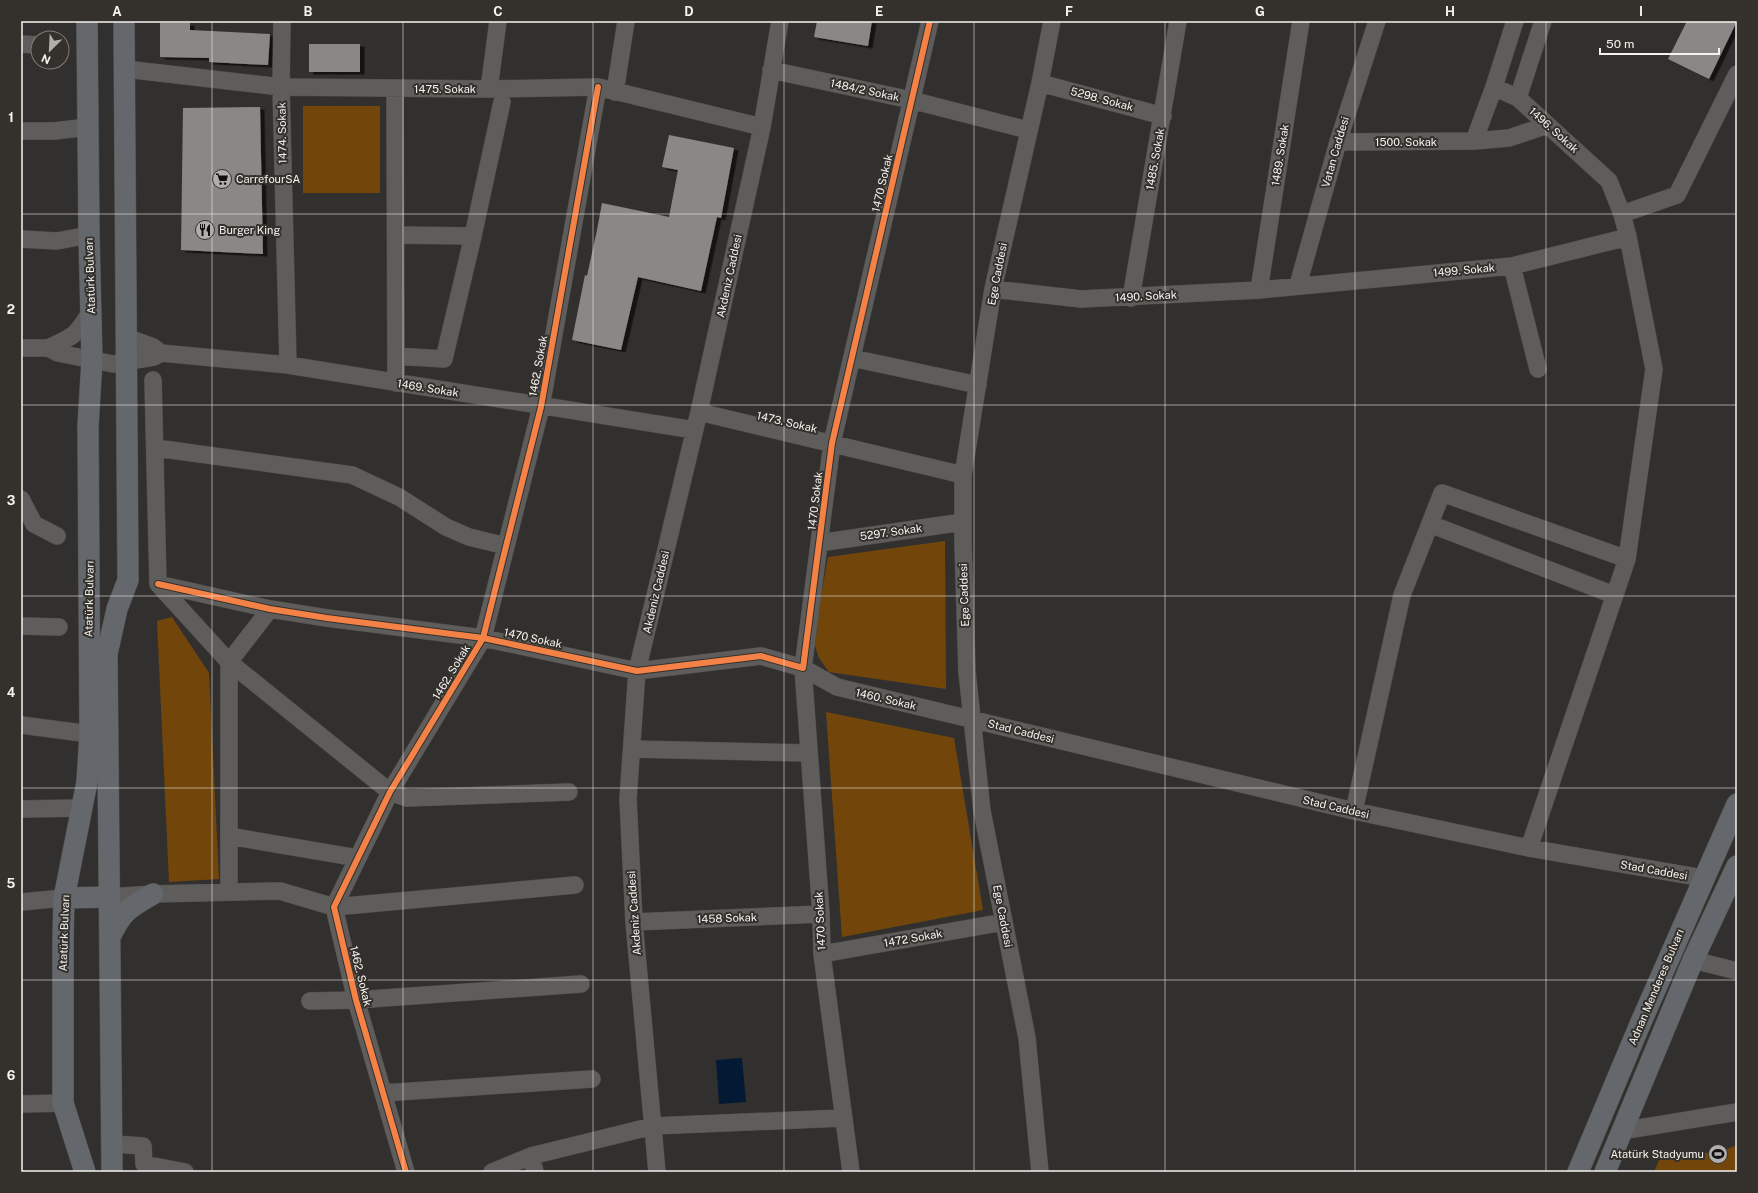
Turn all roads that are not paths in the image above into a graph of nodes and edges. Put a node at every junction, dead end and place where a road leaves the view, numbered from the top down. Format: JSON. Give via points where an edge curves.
{"nodes":[{"id":1,"x":87,"y":21,"type":"edge"},
{"id":2,"x":124,"y":21,"type":"edge"},
{"id":3,"x":282,"y":21,"type":"edge"},
{"id":4,"x":498,"y":21,"type":"edge"},
{"id":5,"x":626,"y":21,"type":"edge"},
{"id":6,"x":780,"y":21,"type":"edge"},
{"id":7,"x":930,"y":21,"type":"edge"},
{"id":8,"x":1052,"y":21,"type":"edge"},
{"id":9,"x":1178,"y":21,"type":"edge"},
{"id":10,"x":1301,"y":21,"type":"edge"},
{"id":11,"x":1377,"y":21,"type":"edge"},
{"id":12,"x":1515,"y":21,"type":"edge"},
{"id":13,"x":1543,"y":21,"type":"edge"},
{"id":14,"x":125,"y":69,"type":"junction"},
{"id":15,"x":771,"y":70,"type":"junction"},
{"id":16,"x":1737,"y":74,"type":"edge"},
{"id":17,"x":1040,"y":83,"type":"junction"},
{"id":18,"x":281,"y":87,"type":"junction"},
{"id":19,"x":598,"y":87,"type":"junction"},
{"id":20,"x":1494,"y":87,"type":"junction"},
{"id":21,"x":395,"y":88,"type":"junction"},
{"id":22,"x":489,"y":89,"type":"junction"},
{"id":23,"x":615,"y":92,"type":"junction"},
{"id":24,"x":1518,"y":98,"type":"junction"},
{"id":25,"x":911,"y":100,"type":"junction"},
{"id":26,"x":502,"y":102,"type":"dead end"},
{"id":27,"x":1163,"y":116,"type":"junction"},
{"id":28,"x":1548,"y":125,"type":"junction"},
{"id":29,"x":762,"y":126,"type":"junction"},
{"id":30,"x":88,"y":127,"type":"junction"},
{"id":31,"x":1028,"y":130,"type":"junction"},
{"id":32,"x":21,"y":131,"type":"edge"},
{"id":33,"x":1474,"y":141,"type":"junction"},
{"id":34,"x":1338,"y":142,"type":"junction"},
{"id":35,"x":1622,"y":214,"type":"junction"},
{"id":36,"x":88,"y":235,"type":"junction"},
{"id":37,"x":396,"y":235,"type":"junction"},
{"id":38,"x":473,"y":236,"type":"junction"},
{"id":39,"x":1628,"y":237,"type":"junction"},
{"id":40,"x":21,"y":239,"type":"edge"},
{"id":41,"x":1512,"y":266,"type":"junction"},
{"id":42,"x":1298,"y":285,"type":"junction"},
{"id":43,"x":994,"y":289,"type":"junction"},
{"id":44,"x":1259,"y":290,"type":"junction"},
{"id":45,"x":1131,"y":298,"type":"junction"},
{"id":46,"x":92,"y":309,"type":"junction"},
{"id":47,"x":126,"y":337,"type":"junction"},
{"id":48,"x":21,"y":348,"type":"edge"},
{"id":49,"x":48,"y":348,"type":"junction"},
{"id":50,"x":161,"y":353,"type":"junction"},
{"id":51,"x":396,"y":356,"type":"junction"},
{"id":52,"x":852,"y":358,"type":"junction"},
{"id":53,"x":92,"y":360,"type":"junction"},
{"id":54,"x":126,"y":362,"type":"junction"},
{"id":55,"x":288,"y":365,"type":"junction"},
{"id":56,"x":1538,"y":369,"type":"dead end"},
{"id":57,"x":153,"y":380,"type":"dead end"},
{"id":58,"x":396,"y":383,"type":"junction"},
{"id":59,"x":978,"y":385,"type":"junction"},
{"id":60,"x":541,"y":407,"type":"junction"},
{"id":61,"x":699,"y":412,"type":"junction"},
{"id":62,"x":694,"y":430,"type":"junction"},
{"id":63,"x":832,"y":443,"type":"junction"},
{"id":64,"x":156,"y":448,"type":"junction"},
{"id":65,"x":963,"y":475,"type":"junction"},
{"id":66,"x":21,"y":499,"type":"edge"},
{"id":67,"x":963,"y":522,"type":"junction"},
{"id":68,"x":28,"y":524,"type":"edge"},
{"id":69,"x":1430,"y":524,"type":"junction"},
{"id":70,"x":57,"y":536,"type":"dead end"},
{"id":71,"x":819,"y":543,"type":"junction"},
{"id":72,"x":506,"y":546,"type":"junction"},
{"id":73,"x":1627,"y":559,"type":"junction"},
{"id":74,"x":158,"y":584,"type":"junction"},
{"id":75,"x":1614,"y":595,"type":"junction"},
{"id":76,"x":270,"y":609,"type":"junction"},
{"id":77,"x":21,"y":626,"type":"edge"},
{"id":78,"x":59,"y":627,"type":"dead end"},
{"id":79,"x":483,"y":638,"type":"junction"},
{"id":80,"x":229,"y":662,"type":"junction"},
{"id":81,"x":803,"y":668,"type":"junction"},
{"id":82,"x":637,"y":671,"type":"junction"},
{"id":83,"x":972,"y":719,"type":"junction"},
{"id":84,"x":21,"y":725,"type":"edge"},
{"id":85,"x":90,"y":734,"type":"junction"},
{"id":86,"x":632,"y":749,"type":"junction"},
{"id":87,"x":809,"y":753,"type":"junction"},
{"id":88,"x":390,"y":792,"type":"junction"},
{"id":89,"x":569,"y":792,"type":"dead end"},
{"id":90,"x":1737,"y":804,"type":"edge"},
{"id":91,"x":80,"y":808,"type":"junction"},
{"id":92,"x":21,"y":809,"type":"edge"},
{"id":93,"x":1354,"y":811,"type":"junction"},
{"id":94,"x":229,"y":836,"type":"junction"},
{"id":95,"x":1529,"y":848,"type":"junction"},
{"id":96,"x":358,"y":858,"type":"junction"},
{"id":97,"x":1737,"y":866,"type":"edge"},
{"id":98,"x":1703,"y":878,"type":"junction"},
{"id":99,"x":575,"y":885,"type":"dead end"},
{"id":100,"x":229,"y":891,"type":"junction"},
{"id":101,"x":153,"y":894,"type":"junction"},
{"id":102,"x":109,"y":897,"type":"junction"},
{"id":103,"x":64,"y":898,"type":"junction"},
{"id":104,"x":21,"y":902,"type":"edge"},
{"id":105,"x":334,"y":907,"type":"junction"},
{"id":106,"x":821,"y":914,"type":"junction"},
{"id":107,"x":634,"y":922,"type":"junction"},
{"id":108,"x":1004,"y":922,"type":"junction"},
{"id":109,"x":108,"y":940,"type":"junction"},
{"id":110,"x":822,"y":954,"type":"junction"},
{"id":111,"x":1693,"y":960,"type":"junction"},
{"id":112,"x":1737,"y":971,"type":"edge"},
{"id":113,"x":581,"y":984,"type":"dead end"},
{"id":114,"x":356,"y":1000,"type":"junction"},
{"id":115,"x":310,"y":1001,"type":"dead end"},
{"id":116,"x":592,"y":1079,"type":"dead end"},
{"id":117,"x":383,"y":1093,"type":"junction"},
{"id":118,"x":63,"y":1103,"type":"junction"},
{"id":119,"x":21,"y":1104,"type":"edge"},
{"id":120,"x":1737,"y":1112,"type":"edge"},
{"id":121,"x":842,"y":1118,"type":"junction"},
{"id":122,"x":653,"y":1126,"type":"junction"},
{"id":123,"x":1621,"y":1131,"type":"junction"},
{"id":124,"x":113,"y":1144,"type":"junction"},
{"id":125,"x":533,"y":1164,"type":"edge"},
{"id":126,"x":85,"y":1172,"type":"edge"},
{"id":127,"x":112,"y":1172,"type":"edge"},
{"id":128,"x":185,"y":1172,"type":"edge"},
{"id":129,"x":406,"y":1172,"type":"edge"},
{"id":130,"x":492,"y":1172,"type":"edge"},
{"id":131,"x":657,"y":1172,"type":"edge"},
{"id":132,"x":851,"y":1172,"type":"edge"},
{"id":133,"x":1040,"y":1172,"type":"edge"},
{"id":134,"x":1578,"y":1172,"type":"edge"},
{"id":135,"x":1605,"y":1172,"type":"edge"}],
"edges":[{"from":1,"to":30,"type":"main road","name":"Atatürk Bulvarı"},
{"from":2,"to":14,"type":"main road","name":"Atatürk Bulvarı"},
{"from":3,"to":18,"type":"street","name":"1474. Sokak"},
{"from":4,"to":22,"type":"street"},
{"from":5,"to":23,"type":"street"},
{"from":6,"to":15,"type":"street","name":"Akdeniz Caddesi"},
{"from":7,"to":25,"type":"street","name":"1470 Sokak"},
{"from":8,"to":17,"type":"street","name":"Ege Caddesi"},
{"from":9,"to":27,"type":"street","name":"1485. Sokak"},
{"from":10,"to":44,"type":"street","name":"1489. Sokak"},
{"from":11,"to":34,"type":"street","name":"Vatan Caddesi"},
{"from":12,"to":20,"type":"street"},
{"from":13,"to":24,"type":"street"},
{"from":14,"to":18,"type":"street","name":"1475. Sokak"},
{"from":14,"to":47,"type":"main road","name":"Atatürk Bulvarı"},
{"from":15,"to":25,"type":"street","name":"1484/2 Sokak"},
{"from":15,"to":29,"type":"street","name":"Akdeniz Caddesi"},
{"from":16,"to":35,"type":"street","via":[[1677,195]]},
{"from":17,"to":27,"type":"street","name":"5298. Sokak"},
{"from":17,"to":31,"type":"street","name":"Ege Caddesi"},
{"from":18,"to":21,"type":"street","name":"1475. Sokak"},
{"from":18,"to":55,"type":"street","name":"1474. Sokak"},
{"from":19,"to":22,"type":"street","name":"1475. Sokak"},
{"from":19,"to":23,"type":"street","name":"1475. Sokak"},
{"from":19,"to":60,"type":"street","name":"1462. Sokak"},
{"from":20,"to":24,"type":"street","name":"1496. Sokak"},
{"from":20,"to":33,"type":"street"},
{"from":21,"to":22,"type":"street","name":"1475. Sokak"},
{"from":21,"to":37,"type":"street"},
{"from":23,"to":29,"type":"street","name":"1475. Sokak"},
{"from":24,"to":28,"type":"street","name":"1496. Sokak"},
{"from":25,"to":31,"type":"street","name":"1484/2 Sokak"},
{"from":25,"to":52,"type":"street","name":"1470 Sokak"},
{"from":26,"to":38,"type":"street"},
{"from":27,"to":45,"type":"street","name":"1485. Sokak"},
{"from":28,"to":33,"type":"street","name":"1500. Sokak","via":[[1509,138]]},
{"from":28,"to":35,"type":"street","name":"1496. Sokak","via":[[1609,181]]},
{"from":29,"to":61,"type":"street","name":"Akdeniz Caddesi"},
{"from":30,"to":32,"type":"street"},
{"from":30,"to":36,"type":"main road","name":"Atatürk Bulvarı"},
{"from":31,"to":43,"type":"street","name":"Ege Caddesi"},
{"from":33,"to":34,"type":"street","name":"1500. Sokak"},
{"from":34,"to":42,"type":"street","name":"Vatan Caddesi"},
{"from":35,"to":39,"type":"street"},
{"from":36,"to":40,"type":"street","via":[[57,241]]},
{"from":36,"to":46,"type":"main road","name":"Atatürk Bulvarı"},
{"from":37,"to":38,"type":"street"},
{"from":37,"to":51,"type":"street"},
{"from":38,"to":51,"type":"street","via":[[444,359]]},
{"from":39,"to":41,"type":"street","name":"1499. Sokak"},
{"from":39,"to":73,"type":"street","via":[[1654,369]]},
{"from":41,"to":42,"type":"street","name":"1499. Sokak"},
{"from":41,"to":56,"type":"street"},
{"from":42,"to":44,"type":"street","name":"1490. Sokak"},
{"from":43,"to":45,"type":"street","name":"1490. Sokak","via":[[1081,299]]},
{"from":43,"to":59,"type":"street","name":"Ege Caddesi"},
{"from":44,"to":45,"type":"street","name":"1490. Sokak"},
{"from":46,"to":49,"type":"street","via":[[71,338]]},
{"from":46,"to":53,"type":"main road","name":"Atatürk Bulvarı"},
{"from":47,"to":50,"type":"street","name":"1469. Sokak","via":[[153,347]]},
{"from":47,"to":54,"type":"main road","name":"Atatürk Bulvarı"},
{"from":48,"to":49,"type":"street"},
{"from":49,"to":53,"type":"street","name":"1469. Sokak","via":[[58,353]]},
{"from":50,"to":54,"type":"street","name":"1469. Sokak","via":[[154,357]]},
{"from":50,"to":55,"type":"street","name":"1469. Sokak"},
{"from":51,"to":58,"type":"street"},
{"from":52,"to":59,"type":"street"},
{"from":52,"to":63,"type":"street","name":"1470 Sokak"},
{"from":53,"to":54,"type":"street","name":"1469. Sokak","via":[[112,364]]},
{"from":53,"to":85,"type":"main road","name":"Atatürk Bulvarı","via":[[88,426]]},
{"from":54,"to":102,"type":"main road","name":"Atatürk Bulvarı","via":[[128,580],[117,609],[107,654]]},
{"from":55,"to":58,"type":"street","name":"1469. Sokak"},
{"from":57,"to":64,"type":"street"},
{"from":58,"to":60,"type":"street","name":"1469. Sokak"},
{"from":59,"to":65,"type":"street","name":"Ege Caddesi"},
{"from":60,"to":62,"type":"street","name":"1469. Sokak"},
{"from":60,"to":72,"type":"street","name":"1462. Sokak"},
{"from":61,"to":62,"type":"street","name":"Akdeniz Caddesi"},
{"from":61,"to":63,"type":"street","name":"1473. Sokak"},
{"from":62,"to":82,"type":"street","name":"Akdeniz Caddesi"},
{"from":63,"to":65,"type":"street","name":"1473. Sokak"},
{"from":63,"to":71,"type":"street","name":"1470 Sokak"},
{"from":64,"to":72,"type":"street","via":[[352,476],[399,497],[446,527],[469,537]]},
{"from":64,"to":74,"type":"street"},
{"from":65,"to":67,"type":"street","name":"Ege Caddesi"},
{"from":66,"to":68,"type":"street"},
{"from":67,"to":71,"type":"street","name":"5297. Sokak"},
{"from":67,"to":83,"type":"street","name":"Ege Caddesi","via":[[967,672]]},
{"from":68,"to":70,"type":"street"},
{"from":69,"to":73,"type":"street","via":[[1442,493]]},
{"from":69,"to":75,"type":"street"},
{"from":69,"to":93,"type":"street","via":[[1402,595]]},
{"from":71,"to":81,"type":"street","name":"1470 Sokak"},
{"from":72,"to":79,"type":"street","name":"1462. Sokak"},
{"from":73,"to":75,"type":"street"},
{"from":74,"to":76,"type":"street","name":"1470 Sokak"},
{"from":74,"to":80,"type":"street"},
{"from":75,"to":95,"type":"street"},
{"from":76,"to":79,"type":"street","name":"1470 Sokak"},
{"from":76,"to":80,"type":"street"},
{"from":77,"to":78,"type":"street"},
{"from":79,"to":82,"type":"street","name":"1470 Sokak"},
{"from":79,"to":88,"type":"street","name":"1462. Sokak"},
{"from":80,"to":88,"type":"street"},
{"from":80,"to":94,"type":"street"},
{"from":81,"to":82,"type":"street","name":"1470 Sokak","via":[[761,656]]},
{"from":81,"to":83,"type":"street","name":"1460. Sokak","via":[[837,687]]},
{"from":81,"to":87,"type":"street","name":"1470 Sokak"},
{"from":82,"to":86,"type":"street","name":"Akdeniz Caddesi"},
{"from":83,"to":93,"type":"street","name":"Stad Caddesi"},
{"from":83,"to":108,"type":"street","name":"Ege Caddesi","via":[[982,811]]},
{"from":84,"to":85,"type":"street"},
{"from":85,"to":91,"type":"main road","name":"Atatürk Bulvarı","via":[[87,782]]},
{"from":86,"to":87,"type":"street"},
{"from":86,"to":107,"type":"street","name":"Akdeniz Caddesi","via":[[628,799]]},
{"from":87,"to":106,"type":"street","name":"1470 Sokak"},
{"from":88,"to":89,"type":"street","via":[[407,798]]},
{"from":88,"to":96,"type":"street","name":"1462. Sokak"},
{"from":90,"to":98,"type":"main road","name":"Adnan Menderes Bulvarı"},
{"from":91,"to":92,"type":"street"},
{"from":91,"to":103,"type":"main road","name":"Atatürk Bulvarı"},
{"from":93,"to":95,"type":"street","name":"Stad Caddesi"},
{"from":94,"to":96,"type":"street"},
{"from":94,"to":100,"type":"street"},
{"from":95,"to":98,"type":"street","name":"Stad Caddesi"},
{"from":96,"to":105,"type":"street","name":"1462. Sokak"},
{"from":97,"to":111,"type":"main road"},
{"from":98,"to":134,"type":"main road","name":"Adnan Menderes Bulvarı"},
{"from":99,"to":105,"type":"street"},
{"from":100,"to":101,"type":"street"},
{"from":100,"to":105,"type":"street","via":[[280,891]]},
{"from":101,"to":102,"type":"street"},
{"from":101,"to":109,"type":"main road","via":[[120,916]]},
{"from":102,"to":103,"type":"main road"},
{"from":102,"to":109,"type":"main road","name":"Atatürk Bulvarı"},
{"from":103,"to":104,"type":"street"},
{"from":103,"to":118,"type":"main road","name":"Atatürk Bulvarı"},
{"from":105,"to":114,"type":"street","name":"1462. Sokak"},
{"from":106,"to":107,"type":"street","name":"1458 Sokak"},
{"from":106,"to":110,"type":"street","name":"1470 Sokak"},
{"from":107,"to":122,"type":"street","name":"Akdeniz Caddesi"},
{"from":108,"to":110,"type":"street","name":"1472 Sokak"},
{"from":108,"to":133,"type":"street","name":"Ege Caddesi","via":[[1027,1038]]},
{"from":109,"to":124,"type":"main road","name":"Atatürk Bulvarı"},
{"from":110,"to":121,"type":"street","name":"1470 Sokak"},
{"from":111,"to":112,"type":"street"},
{"from":111,"to":123,"type":"main road"},
{"from":113,"to":114,"type":"street"},
{"from":114,"to":115,"type":"street"},
{"from":114,"to":117,"type":"street","name":"1462. Sokak"},
{"from":116,"to":117,"type":"street"},
{"from":117,"to":129,"type":"street","name":"1462. Sokak"},
{"from":118,"to":119,"type":"street"},
{"from":118,"to":126,"type":"main road","name":"Atatürk Bulvarı"},
{"from":120,"to":123,"type":"street"},
{"from":121,"to":122,"type":"street"},
{"from":121,"to":132,"type":"street","name":"1470 Sokak"},
{"from":122,"to":125,"type":"street"},
{"from":122,"to":131,"type":"street","name":"Akdeniz Caddesi"},
{"from":123,"to":135,"type":"main road"},
{"from":124,"to":127,"type":"main road","name":"Atatürk Bulvarı"},
{"from":124,"to":128,"type":"street","via":[[143,1146],[144,1164]]},
{"from":125,"to":130,"type":"street"}]}
